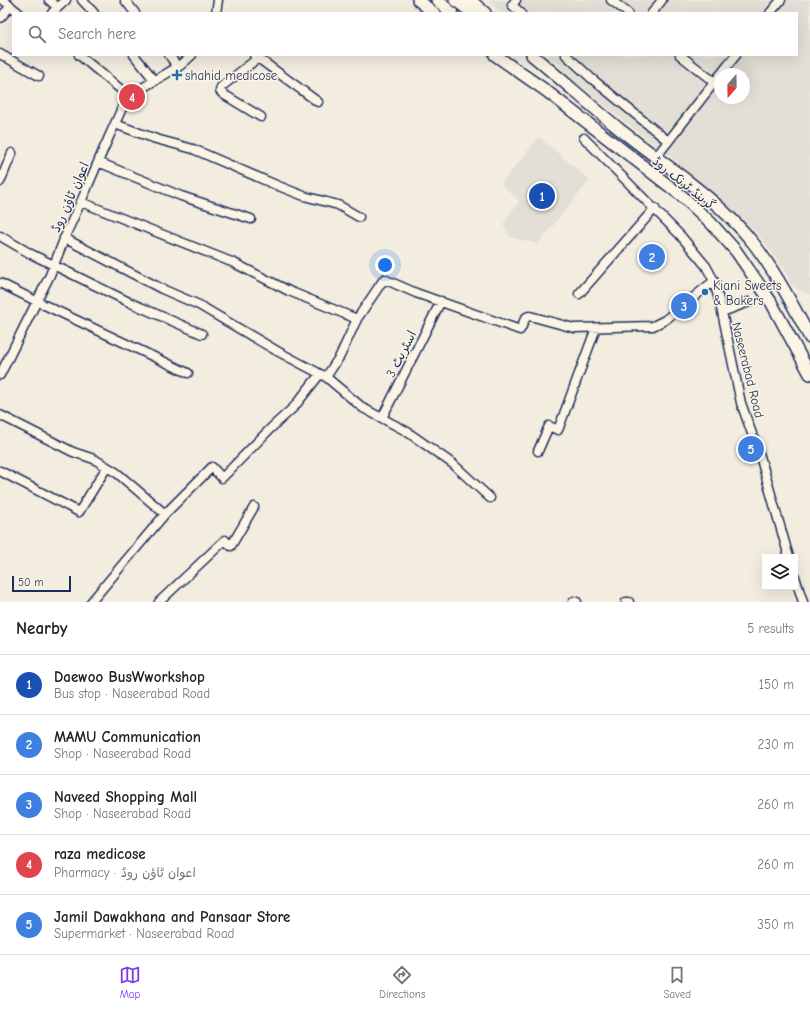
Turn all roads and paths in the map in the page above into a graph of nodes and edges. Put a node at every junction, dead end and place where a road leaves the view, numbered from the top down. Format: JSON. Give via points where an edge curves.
{"nodes":[{"id":1,"x":2,"y":0,"type":"edge"},
{"id":2,"x":49,"y":0,"type":"edge"},
{"id":3,"x":66,"y":0,"type":"edge"},
{"id":4,"x":82,"y":0,"type":"edge"},
{"id":5,"x":125,"y":0,"type":"edge"},
{"id":6,"x":218,"y":0,"type":"edge"},
{"id":7,"x":418,"y":0,"type":"edge"},
{"id":8,"x":437,"y":0,"type":"edge"},
{"id":9,"x":455,"y":0,"type":"edge"},
{"id":10,"x":470,"y":0,"type":"edge"},
{"id":11,"x":516,"y":0,"type":"edge"},
{"id":12,"x":611,"y":0,"type":"edge"},
{"id":13,"x":662,"y":0,"type":"edge"},
{"id":14,"x":779,"y":1,"type":"edge"},
{"id":15,"x":11,"y":6,"type":"junction"},
{"id":16,"x":54,"y":10,"type":"edge"},
{"id":17,"x":18,"y":12,"type":"edge"},
{"id":18,"x":93,"y":12,"type":"edge"},
{"id":19,"x":134,"y":12,"type":"edge"},
{"id":20,"x":216,"y":12,"type":"edge"},
{"id":21,"x":433,"y":12,"type":"edge"},
{"id":22,"x":451,"y":12,"type":"edge"},
{"id":23,"x":471,"y":12,"type":"edge"},
{"id":24,"x":484,"y":12,"type":"edge"},
{"id":25,"x":520,"y":12,"type":"edge"},
{"id":26,"x":627,"y":12,"type":"edge"},
{"id":27,"x":653,"y":12,"type":"edge"},
{"id":28,"x":771,"y":12,"type":"edge"},
{"id":29,"x":0,"y":18,"type":"edge"},
{"id":30,"x":0,"y":54,"type":"edge"},
{"id":31,"x":80,"y":56,"type":"edge"},
{"id":32,"x":135,"y":56,"type":"edge"},
{"id":33,"x":170,"y":56,"type":"edge"},
{"id":34,"x":191,"y":56,"type":"edge"},
{"id":35,"x":495,"y":56,"type":"edge"},
{"id":36,"x":504,"y":56,"type":"edge"},
{"id":37,"x":533,"y":56,"type":"edge"},
{"id":38,"x":567,"y":56,"type":"edge"},
{"id":39,"x":681,"y":56,"type":"edge"},
{"id":40,"x":735,"y":56,"type":"edge"},
{"id":41,"x":256,"y":57,"type":"edge"},
{"id":42,"x":178,"y":67,"type":"junction"},
{"id":43,"x":726,"y":68,"type":"edge"},
{"id":44,"x":38,"y":76,"type":"dead end"},
{"id":45,"x":155,"y":81,"type":"junction"},
{"id":46,"x":714,"y":82,"type":"joint"},
{"id":47,"x":545,"y":90,"type":"junction"},
{"id":48,"x":130,"y":98,"type":"junction"},
{"id":49,"x":318,"y":102,"type":"dead end"},
{"id":50,"x":261,"y":117,"type":"dead end"},
{"id":51,"x":115,"y":124,"type":"junction"},
{"id":52,"x":584,"y":138,"type":"dead end"},
{"id":53,"x":668,"y":141,"type":"junction"},
{"id":54,"x":12,"y":153,"type":"dead end"},
{"id":55,"x":656,"y":156,"type":"junction"},
{"id":56,"x":98,"y":162,"type":"junction"},
{"id":57,"x":0,"y":182,"type":"edge"},
{"id":58,"x":81,"y":202,"type":"junction"},
{"id":59,"x":655,"y":208,"type":"junction"},
{"id":60,"x":359,"y":217,"type":"dead end"},
{"id":61,"x":251,"y":219,"type":"dead end"},
{"id":62,"x":0,"y":236,"type":"edge"},
{"id":63,"x":64,"y":238,"type":"junction"},
{"id":64,"x":54,"y":265,"type":"junction"},
{"id":65,"x":714,"y":281,"type":"junction"},
{"id":66,"x":0,"y":282,"type":"edge"},
{"id":67,"x":579,"y":294,"type":"dead end"},
{"id":68,"x":36,"y":301,"type":"junction"},
{"id":69,"x":441,"y":301,"type":"junction"},
{"id":70,"x":749,"y":302,"type":"dead end"},
{"id":71,"x":722,"y":312,"type":"junction"},
{"id":72,"x":356,"y":319,"type":"junction"},
{"id":73,"x":596,"y":328,"type":"junction"},
{"id":74,"x":202,"y":334,"type":"dead end"},
{"id":75,"x":810,"y":338,"type":"edge"},
{"id":76,"x":188,"y":373,"type":"dead end"},
{"id":77,"x":810,"y":374,"type":"edge"},
{"id":78,"x":0,"y":375,"type":"edge"},
{"id":79,"x":323,"y":375,"type":"junction"},
{"id":80,"x":0,"y":415,"type":"edge"},
{"id":81,"x":382,"y":418,"type":"junction"},
{"id":82,"x":538,"y":451,"type":"dead end"},
{"id":83,"x":107,"y":467,"type":"junction"},
{"id":84,"x":0,"y":471,"type":"edge"},
{"id":85,"x":490,"y":498,"type":"dead end"},
{"id":86,"x":254,"y":507,"type":"dead end"},
{"id":87,"x":165,"y":514,"type":"junction"},
{"id":88,"x":788,"y":554,"type":"edge"},
{"id":89,"x":798,"y":586,"type":"edge"},
{"id":90,"x":91,"y":602,"type":"edge"},
{"id":91,"x":158,"y":602,"type":"edge"},
{"id":92,"x":573,"y":602,"type":"edge"},
{"id":93,"x":577,"y":602,"type":"edge"},
{"id":94,"x":626,"y":602,"type":"edge"},
{"id":95,"x":629,"y":602,"type":"edge"},
{"id":96,"x":803,"y":602,"type":"edge"}],
"edges":[{"from":1,"to":15,"type":"street"},
{"from":2,"to":16,"type":"street"},
{"from":3,"to":16,"type":"street"},
{"from":4,"to":18,"type":"street"},
{"from":5,"to":19,"type":"street"},
{"from":6,"to":20,"type":"street"},
{"from":7,"to":21,"type":"highway"},
{"from":8,"to":22,"type":"highway"},
{"from":9,"to":23,"type":"highway"},
{"from":10,"to":24,"type":"highway"},
{"from":11,"to":25,"type":"street","via":[[512,5]]},
{"from":12,"to":26,"type":"street"},
{"from":13,"to":27,"type":"street"},
{"from":14,"to":28,"type":"street"},
{"from":15,"to":17,"type":"street"},
{"from":15,"to":29,"type":"street"},
{"from":30,"to":44,"type":"street"},
{"from":31,"to":48,"type":"street"},
{"from":32,"to":45,"type":"street"},
{"from":33,"to":42,"type":"street"},
{"from":34,"to":42,"type":"street","name":"اعوان ٹاؤن روڈ"},
{"from":35,"to":47,"type":"highway","name":"گرینڈ ٹرنک روڈ"},
{"from":36,"to":47,"type":"highway"},
{"from":37,"to":55,"type":"highway","name":"گرینڈ ٹرنک روڈ","via":[[618,128]]},
{"from":38,"to":53,"type":"street"},
{"from":39,"to":46,"type":"street"},
{"from":40,"to":43,"type":"street"},
{"from":41,"to":49,"type":"street"},
{"from":41,"to":50,"type":"street","via":[[221,87],[220,91]]},
{"from":42,"to":45,"type":"street","name":"اعوان ٹاؤن روڈ"},
{"from":45,"to":48,"type":"street","name":"اعوان ٹاؤن روڈ","via":[[132,94]]},
{"from":46,"to":53,"type":"street"},
{"from":47,"to":77,"type":"highway","name":"گرینڈ ٹرنک روڈ","via":[[682,196],[711,223],[736,251],[767,295]]},
{"from":48,"to":51,"type":"street","name":"اعوان ٹاؤن روڈ"},
{"from":51,"to":56,"type":"street","name":"اعوان ٹاؤن روڈ"},
{"from":51,"to":60,"type":"street","via":[[193,149],[276,186],[338,206]]},
{"from":52,"to":59,"type":"street","name":"Naseerabad Road"},
{"from":53,"to":55,"type":"street"},
{"from":54,"to":57,"type":"street"},
{"from":55,"to":75,"type":"highway","name":"گرینڈ ٹرنک روڈ","via":[[718,206],[753,243],[779,280]]},
{"from":56,"to":58,"type":"street","name":"اعوان ٹاؤن روڈ"},
{"from":56,"to":61,"type":"street","via":[[180,196]]},
{"from":58,"to":63,"type":"street","name":"اعوان ٹاؤن روڈ"},
{"from":58,"to":72,"type":"street","via":[[234,263]]},
{"from":59,"to":65,"type":"street","name":"Naseerabad Road","via":[[706,266]]},
{"from":59,"to":67,"type":"street"},
{"from":62,"to":64,"type":"street"},
{"from":63,"to":64,"type":"street","name":"اعوان ٹاؤن روڈ"},
{"from":63,"to":79,"type":"street","via":[[162,289],[199,305]]},
{"from":64,"to":68,"type":"street","name":"اعوان ٹاؤن روڈ"},
{"from":64,"to":74,"type":"street"},
{"from":65,"to":71,"type":"street","name":"Naseerabad Road"},
{"from":65,"to":73,"type":"street","via":[[665,320],[653,326]]},
{"from":66,"to":68,"type":"street"},
{"from":68,"to":76,"type":"street"},
{"from":68,"to":78,"type":"street","name":"اعوان ٹاؤن روڈ"},
{"from":69,"to":72,"type":"street","via":[[384,279]]},
{"from":69,"to":73,"type":"street","via":[[520,330],[527,316],[574,328]]},
{"from":69,"to":81,"type":"street","name":"اسٹریٹ 3"},
{"from":70,"to":71,"type":"street"},
{"from":71,"to":88,"type":"street","name":"Naseerabad Road","via":[[741,403],[760,456]]},
{"from":72,"to":79,"type":"street","via":[[340,356]]},
{"from":73,"to":82,"type":"street","via":[[558,430],[549,426]]},
{"from":79,"to":81,"type":"street","via":[[363,408]]},
{"from":79,"to":87,"type":"street","via":[[222,478],[212,467]]},
{"from":80,"to":83,"type":"street"},
{"from":81,"to":85,"type":"street","via":[[406,431],[453,464]]},
{"from":83,"to":84,"type":"street","via":[[79,512]]},
{"from":83,"to":87,"type":"street"},
{"from":86,"to":91,"type":"street","via":[[231,546],[225,540]]},
{"from":87,"to":90,"type":"street"},
{"from":89,"to":96,"type":"street"},
{"from":92,"to":93,"type":"street"},
{"from":94,"to":95,"type":"street"}]}
